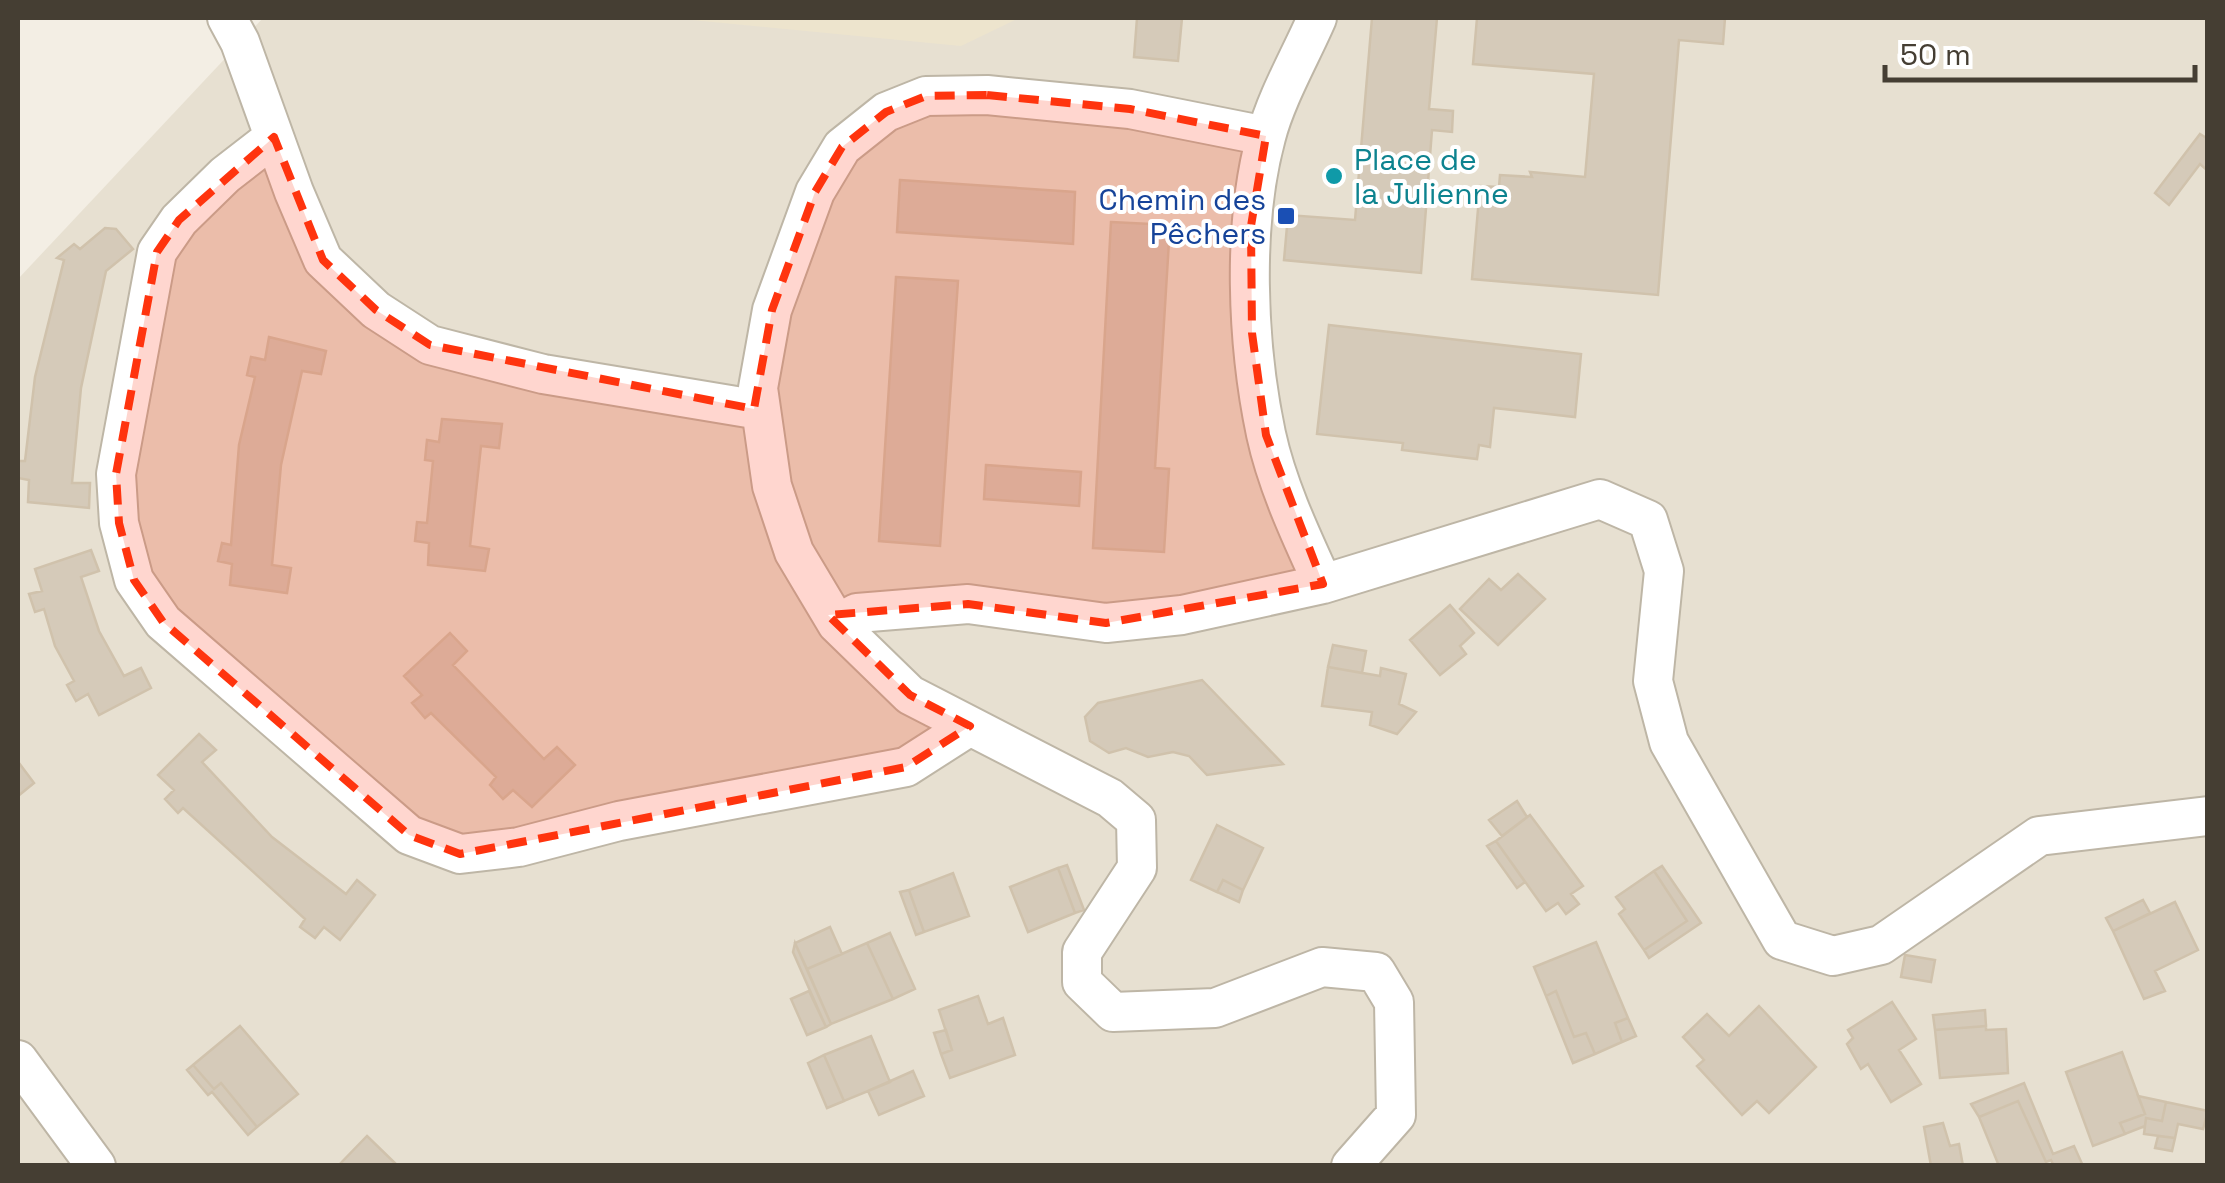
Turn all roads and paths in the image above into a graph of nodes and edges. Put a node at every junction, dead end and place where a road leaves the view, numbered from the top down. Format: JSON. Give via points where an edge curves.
{"nodes":[{"id":1,"x":228,"y":18,"type":"edge"},
{"id":2,"x":1318,"y":18,"type":"edge"},
{"id":3,"x":1266,"y":136,"type":"junction"},
{"id":4,"x":274,"y":138,"type":"junction"},
{"id":5,"x":760,"y":410,"type":"junction"},
{"id":6,"x":1323,"y":584,"type":"junction"},
{"id":7,"x":837,"y":624,"type":"junction"},
{"id":8,"x":970,"y":726,"type":"junction"},
{"id":9,"x":2208,"y":816,"type":"edge"},
{"id":10,"x":18,"y":1060,"type":"edge"},
{"id":11,"x":96,"y":1166,"type":"edge"},
{"id":12,"x":1350,"y":1166,"type":"edge"}],
"edges":[{"from":1,"to":4,"type":"street"},
{"from":2,"to":3,"type":"street"},
{"from":3,"to":5,"type":"street","via":[[1130,109],[987,95],[926,96],[886,112],[842,147],[815,192],[772,310]]},
{"from":3,"to":6,"type":"street","via":[[1252,226],[1252,332],[1266,435]]},
{"from":4,"to":5,"type":"street","via":[[324,260],[376,310],[430,346],[582,381]]},
{"from":4,"to":8,"type":"street","via":[[178,220],[158,252],[116,474],[119,524],[134,580],[164,622],[409,835],[460,854],[519,847],[619,821],[906,768]]},
{"from":5,"to":7,"type":"street","via":[[772,486],[794,552]]},
{"from":6,"to":7,"type":"street","via":[[1182,615],[1106,623],[968,604],[857,613]]},
{"from":6,"to":9,"type":"street","via":[[1600,499],[1648,520],[1664,571],[1653,681],[1669,742],[1782,940],[1833,956],[1881,945],[2039,836]]},
{"from":7,"to":8,"type":"street","via":[[910,695]]},
{"from":8,"to":12,"type":"street","via":[[1110,798],[1136,820],[1136,868],[1082,952],[1082,982],[1113,1012],[1215,1008],[1322,966],[1376,972],[1394,1002],[1396,1114]]},
{"from":10,"to":11,"type":"street"}]}
